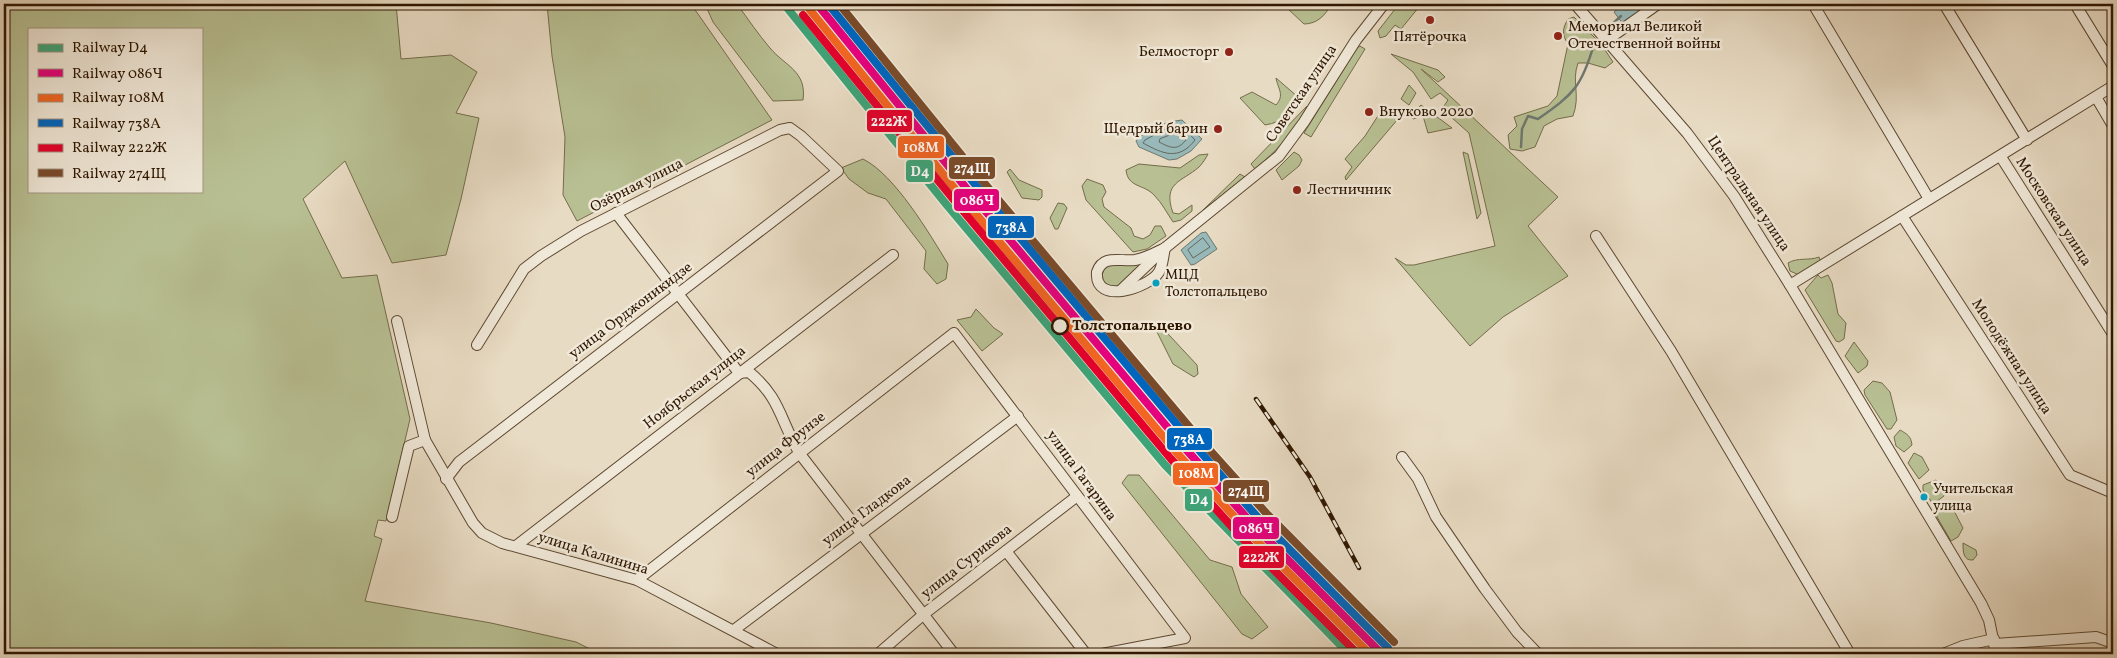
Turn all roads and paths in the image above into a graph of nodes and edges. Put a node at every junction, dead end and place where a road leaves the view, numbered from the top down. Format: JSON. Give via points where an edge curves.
{"nodes":[{"id":1,"x":1384,"y":4,"type":"edge"},
{"id":2,"x":1575,"y":4,"type":"edge"},
{"id":3,"x":1658,"y":4,"type":"edge"},
{"id":4,"x":1814,"y":4,"type":"edge"},
{"id":5,"x":1944,"y":4,"type":"edge"},
{"id":6,"x":2075,"y":4,"type":"edge"},
{"id":7,"x":1607,"y":40,"type":"junction"},
{"id":8,"x":2113,"y":66,"type":"edge"},
{"id":9,"x":2113,"y":86,"type":"edge"},
{"id":10,"x":2096,"y":97,"type":"junction"},
{"id":11,"x":2113,"y":126,"type":"edge"},
{"id":12,"x":2027,"y":140,"type":"junction"},
{"id":13,"x":2000,"y":157,"type":"junction"},
{"id":14,"x":838,"y":171,"type":"joint"},
{"id":15,"x":1929,"y":199,"type":"junction"},
{"id":16,"x":616,"y":213,"type":"junction"},
{"id":17,"x":1902,"y":216,"type":"junction"},
{"id":18,"x":1596,"y":236,"type":"dead end"},
{"id":19,"x":1165,"y":248,"type":"junction"},
{"id":20,"x":893,"y":255,"type":"dead end"},
{"id":21,"x":1790,"y":285,"type":"junction"},
{"id":22,"x":678,"y":295,"type":"junction"},
{"id":23,"x":397,"y":321,"type":"dead end"},
{"id":24,"x":954,"y":332,"type":"joint"},
{"id":25,"x":2113,"y":334,"type":"edge"},
{"id":26,"x":478,"y":345,"type":"dead end"},
{"id":27,"x":739,"y":373,"type":"junction"},
{"id":28,"x":1018,"y":416,"type":"junction"},
{"id":29,"x":425,"y":440,"type":"junction"},
{"id":30,"x":800,"y":454,"type":"junction"},
{"id":31,"x":1402,"y":457,"type":"dead end"},
{"id":32,"x":446,"y":479,"type":"junction"},
{"id":33,"x":2113,"y":493,"type":"edge"},
{"id":34,"x":1076,"y":497,"type":"junction"},
{"id":35,"x":392,"y":517,"type":"dead end"},
{"id":36,"x":862,"y":533,"type":"junction"},
{"id":37,"x":516,"y":546,"type":"junction"},
{"id":38,"x":1006,"y":551,"type":"junction"},
{"id":39,"x":637,"y":580,"type":"junction"},
{"id":40,"x":924,"y":614,"type":"junction"},
{"id":41,"x":734,"y":630,"type":"junction"},
{"id":42,"x":2113,"y":643,"type":"edge"},
{"id":43,"x":1995,"y":646,"type":"edge"},
{"id":44,"x":777,"y":654,"type":"edge"},
{"id":45,"x":878,"y":654,"type":"edge"},
{"id":46,"x":954,"y":654,"type":"edge"},
{"id":47,"x":1086,"y":654,"type":"edge"},
{"id":48,"x":1102,"y":654,"type":"edge"},
{"id":49,"x":1538,"y":654,"type":"edge"},
{"id":50,"x":1850,"y":654,"type":"edge"},
{"id":51,"x":1943,"y":654,"type":"edge"}],
"edges":[{"from":1,"to":19,"type":"street","name":"Советская улица","via":[[1284,150],[1254,178]]},
{"from":2,"to":7,"type":"street","name":"Центральная улица"},
{"from":3,"to":7,"type":"street"},
{"from":4,"to":15,"type":"street"},
{"from":5,"to":12,"type":"street","name":"Московская улица"},
{"from":6,"to":8,"type":"street"},
{"from":7,"to":21,"type":"street","name":"Центральная улица","via":[[1708,160]]},
{"from":9,"to":10,"type":"street"},
{"from":10,"to":11,"type":"street"},
{"from":10,"to":12,"type":"street"},
{"from":12,"to":13,"type":"street"},
{"from":13,"to":15,"type":"street"},
{"from":13,"to":25,"type":"street","name":"Московская улица"},
{"from":14,"to":16,"type":"street","name":"Озёрная улица","via":[[790,128],[780,130]]},
{"from":14,"to":22,"type":"street","name":"улица Орджоникидзе"},
{"from":15,"to":17,"type":"street"},
{"from":16,"to":22,"type":"street"},
{"from":16,"to":26,"type":"street","name":"Озёрная улица","via":[[581,231],[524,269]]},
{"from":17,"to":21,"type":"street"},
{"from":17,"to":33,"type":"street","name":"Молодёжная улица","via":[[2070,475]]},
{"from":18,"to":50,"type":"street","via":[[1672,351]]},
{"from":19,"to":19,"type":"street","via":[[1143,258],[1109,260],[1101,264],[1097,276],[1102,287],[1113,292],[1122,289]]},
{"from":20,"to":27,"type":"street","name":"Ноябрьская улица"},
{"from":21,"to":43,"type":"street","name":"Центральная улица","via":[[1981,604],[1989,620]]},
{"from":22,"to":27,"type":"street"},
{"from":22,"to":32,"type":"street","name":"улица Орджоникидзе","via":[[459,462]]},
{"from":23,"to":29,"type":"street","name":"улица Калинина"},
{"from":24,"to":28,"type":"street","name":"улица Гагарина"},
{"from":24,"to":30,"type":"street","name":"улица Фрунзе"},
{"from":27,"to":30,"type":"street","via":[[749,372],[768,389]]},
{"from":27,"to":37,"type":"street","name":"Ноябрьская улица"},
{"from":28,"to":34,"type":"street","name":"улица Гагарина"},
{"from":28,"to":36,"type":"street","name":"улица Гладкова"},
{"from":29,"to":32,"type":"street","name":"улица Калинина"},
{"from":29,"to":35,"type":"street","via":[[410,446]]},
{"from":30,"to":36,"type":"street"},
{"from":30,"to":39,"type":"street","name":"улица Фрунзе"},
{"from":31,"to":49,"type":"street","via":[[1423,488],[1436,517],[1475,575],[1517,632]]},
{"from":32,"to":37,"type":"street","name":"улица Калинина","via":[[482,533]]},
{"from":34,"to":38,"type":"street","name":"улица Сурикова"},
{"from":34,"to":48,"type":"street","name":"улица Гагарина","via":[[1185,638]]},
{"from":36,"to":40,"type":"street"},
{"from":36,"to":41,"type":"street","name":"улица Гладкова"},
{"from":37,"to":39,"type":"street","name":"улица Калинина"},
{"from":38,"to":40,"type":"street","name":"улица Сурикова"},
{"from":38,"to":47,"type":"street"},
{"from":39,"to":41,"type":"street","name":"улица Калинина"},
{"from":40,"to":45,"type":"street","name":"улица Сурикова"},
{"from":40,"to":46,"type":"street"},
{"from":41,"to":44,"type":"street","name":"улица Калинина"},
{"from":42,"to":43,"type":"street","via":[[2096,637]]},
{"from":43,"to":51,"type":"street","via":[[1963,646]]}]}
